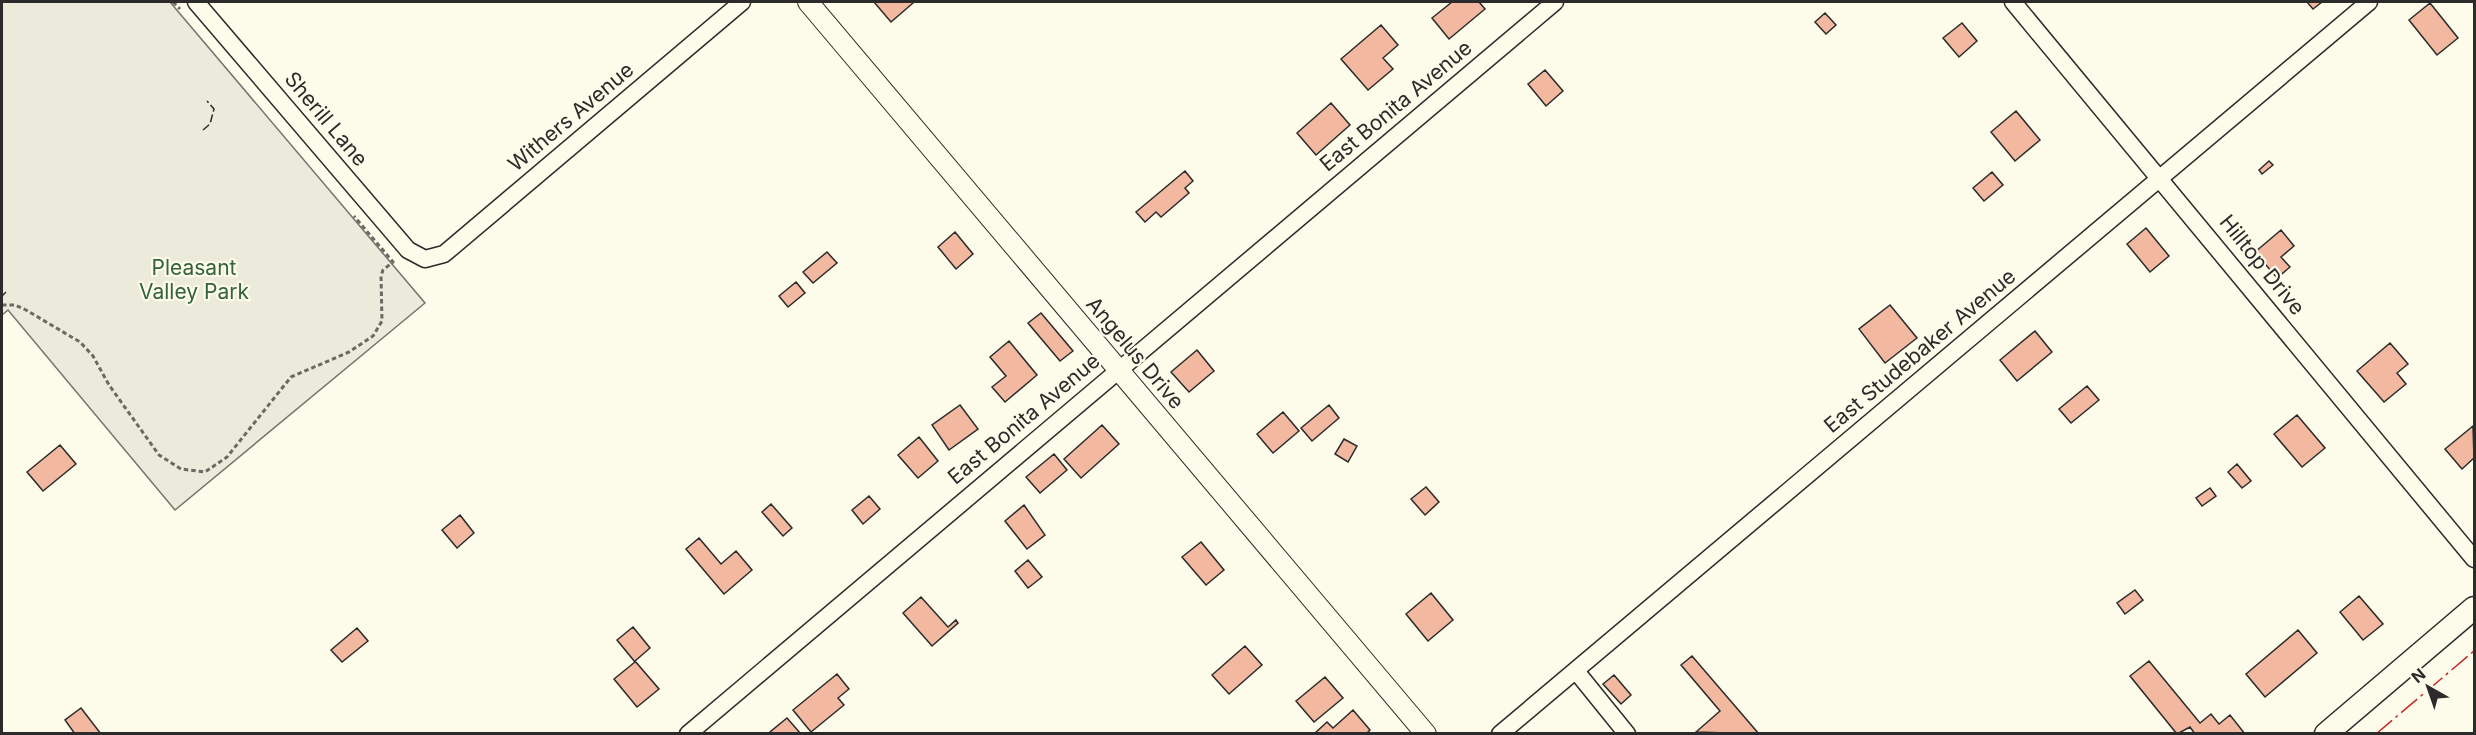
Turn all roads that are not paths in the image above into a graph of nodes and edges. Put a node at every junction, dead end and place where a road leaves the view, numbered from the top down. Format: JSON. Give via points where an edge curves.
{"nodes":[{"id":1,"x":196,"y":2,"type":"edge"},
{"id":2,"x":742,"y":2,"type":"edge"},
{"id":3,"x":808,"y":2,"type":"edge"},
{"id":4,"x":1556,"y":2,"type":"edge"},
{"id":5,"x":2013,"y":2,"type":"edge"},
{"id":6,"x":2369,"y":2,"type":"edge"},
{"id":7,"x":2161,"y":178,"type":"junction"},
{"id":8,"x":425,"y":259,"type":"joint"},
{"id":9,"x":1117,"y":369,"type":"junction"},
{"id":10,"x":2475,"y":559,"type":"edge"},
{"id":11,"x":2475,"y":608,"type":"edge"},
{"id":12,"x":1576,"y":671,"type":"junction"},
{"id":13,"x":688,"y":734,"type":"edge"},
{"id":14,"x":1426,"y":734,"type":"edge"},
{"id":15,"x":1500,"y":734,"type":"edge"},
{"id":16,"x":1627,"y":734,"type":"edge"},
{"id":17,"x":2326,"y":734,"type":"edge"}],
"edges":[{"from":1,"to":8,"type":"street","name":"Sherill Lane","via":[[408,250]]},
{"from":2,"to":8,"type":"street","name":"Withers Avenue","via":[[444,254]]},
{"from":3,"to":9,"type":"street","name":"Angelus Drive"},
{"from":4,"to":9,"type":"street","name":"East Bonita Avenue"},
{"from":5,"to":7,"type":"street","name":"Hilltop Drive"},
{"from":6,"to":7,"type":"street","name":"East Studebaker Avenue"},
{"from":7,"to":10,"type":"street","name":"Hilltop Drive"},
{"from":7,"to":12,"type":"street","name":"East Studebaker Avenue"},
{"from":9,"to":13,"type":"street","name":"East Bonita Avenue"},
{"from":9,"to":14,"type":"street","name":"Angelus Drive"},
{"from":11,"to":17,"type":"main road"},
{"from":12,"to":15,"type":"street","name":"East Studebaker Avenue"},
{"from":12,"to":16,"type":"street"}]}
